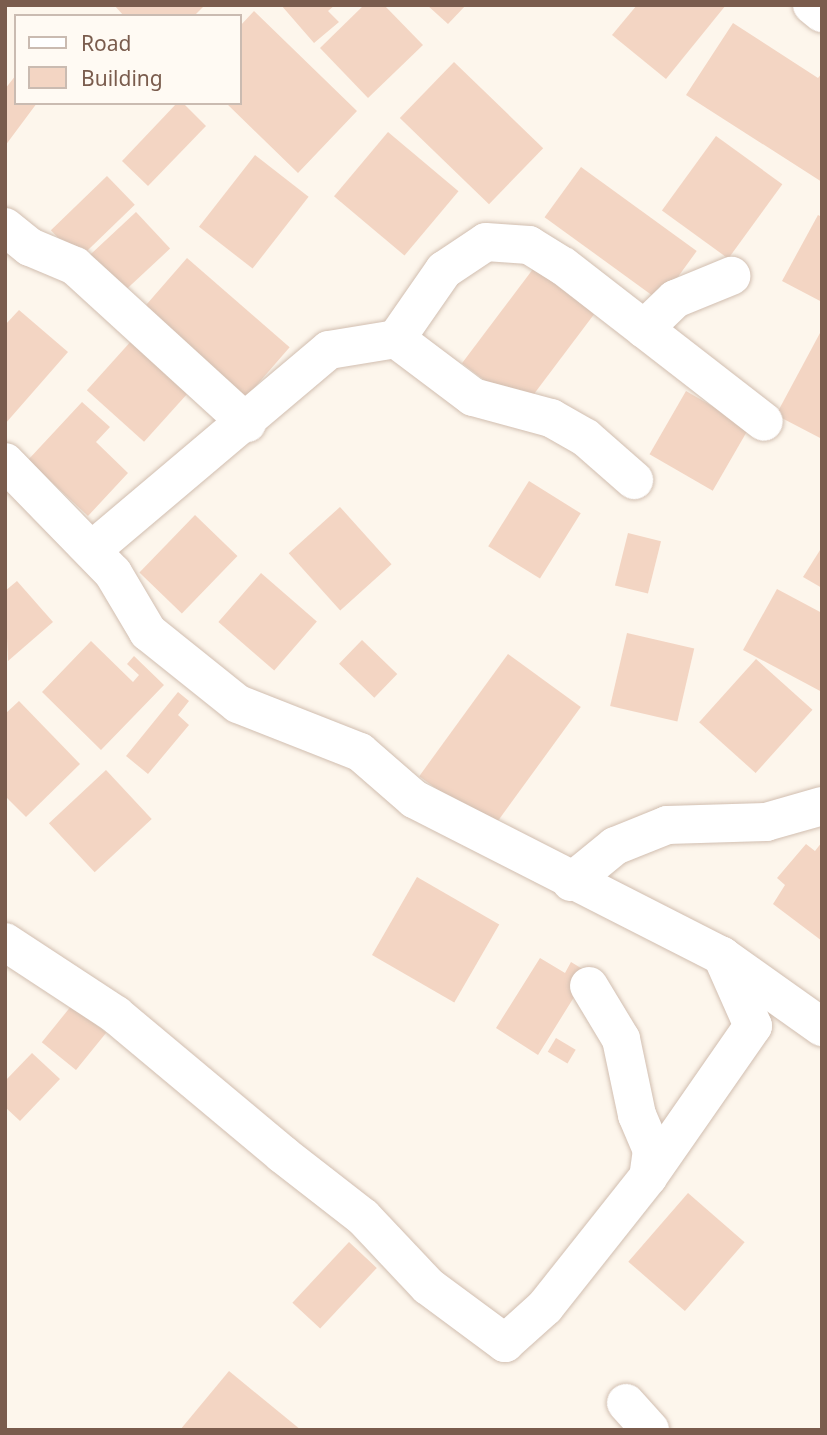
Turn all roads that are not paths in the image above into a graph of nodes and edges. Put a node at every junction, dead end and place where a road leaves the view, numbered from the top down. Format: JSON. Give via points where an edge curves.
{"nodes":[{"id":1,"x":812,"y":5,"type":"edge"},
{"id":2,"x":822,"y":13,"type":"edge"},
{"id":3,"x":5,"y":227,"type":"edge"},
{"id":4,"x":732,"y":276,"type":"dead end"},
{"id":5,"x":644,"y":329,"type":"junction"},
{"id":6,"x":396,"y":339,"type":"junction"},
{"id":7,"x":764,"y":422,"type":"dead end"},
{"id":8,"x":247,"y":423,"type":"junction"},
{"id":9,"x":5,"y":461,"type":"edge"},
{"id":10,"x":634,"y":480,"type":"dead end"},
{"id":11,"x":92,"y":550,"type":"junction"},
{"id":12,"x":822,"y":806,"type":"edge"},
{"id":13,"x":571,"y":882,"type":"junction"},
{"id":14,"x":5,"y":942,"type":"edge"},
{"id":15,"x":722,"y":956,"type":"junction"},
{"id":16,"x":589,"y":986,"type":"dead end"},
{"id":17,"x":822,"y":1027,"type":"edge"},
{"id":18,"x":648,"y":1177,"type":"junction"}],
"edges":[{"from":1,"to":2,"type":"street"},
{"from":3,"to":8,"type":"street","via":[[30,247],[75,266]]},
{"from":4,"to":5,"type":"street","via":[[675,299]]},
{"from":5,"to":6,"type":"street","via":[[529,245],[486,242],[444,270]]},
{"from":5,"to":7,"type":"street"},
{"from":6,"to":8,"type":"street","via":[[329,350]]},
{"from":6,"to":10,"type":"street","via":[[473,397],[551,418],[586,438]]},
{"from":8,"to":11,"type":"street"},
{"from":9,"to":11,"type":"street"},
{"from":11,"to":13,"type":"street","via":[[113,573],[148,632],[238,704],[360,752],[414,799]]},
{"from":12,"to":13,"type":"street","via":[[766,822],[667,825],[615,846]]},
{"from":13,"to":15,"type":"street"},
{"from":14,"to":18,"type":"street","via":[[116,1015],[363,1217],[428,1286],[505,1343],[545,1307]]},
{"from":15,"to":17,"type":"street"},
{"from":15,"to":18,"type":"street","via":[[753,1026]]},
{"from":16,"to":18,"type":"street","via":[[621,1039],[638,1115],[652,1150]]}]}
